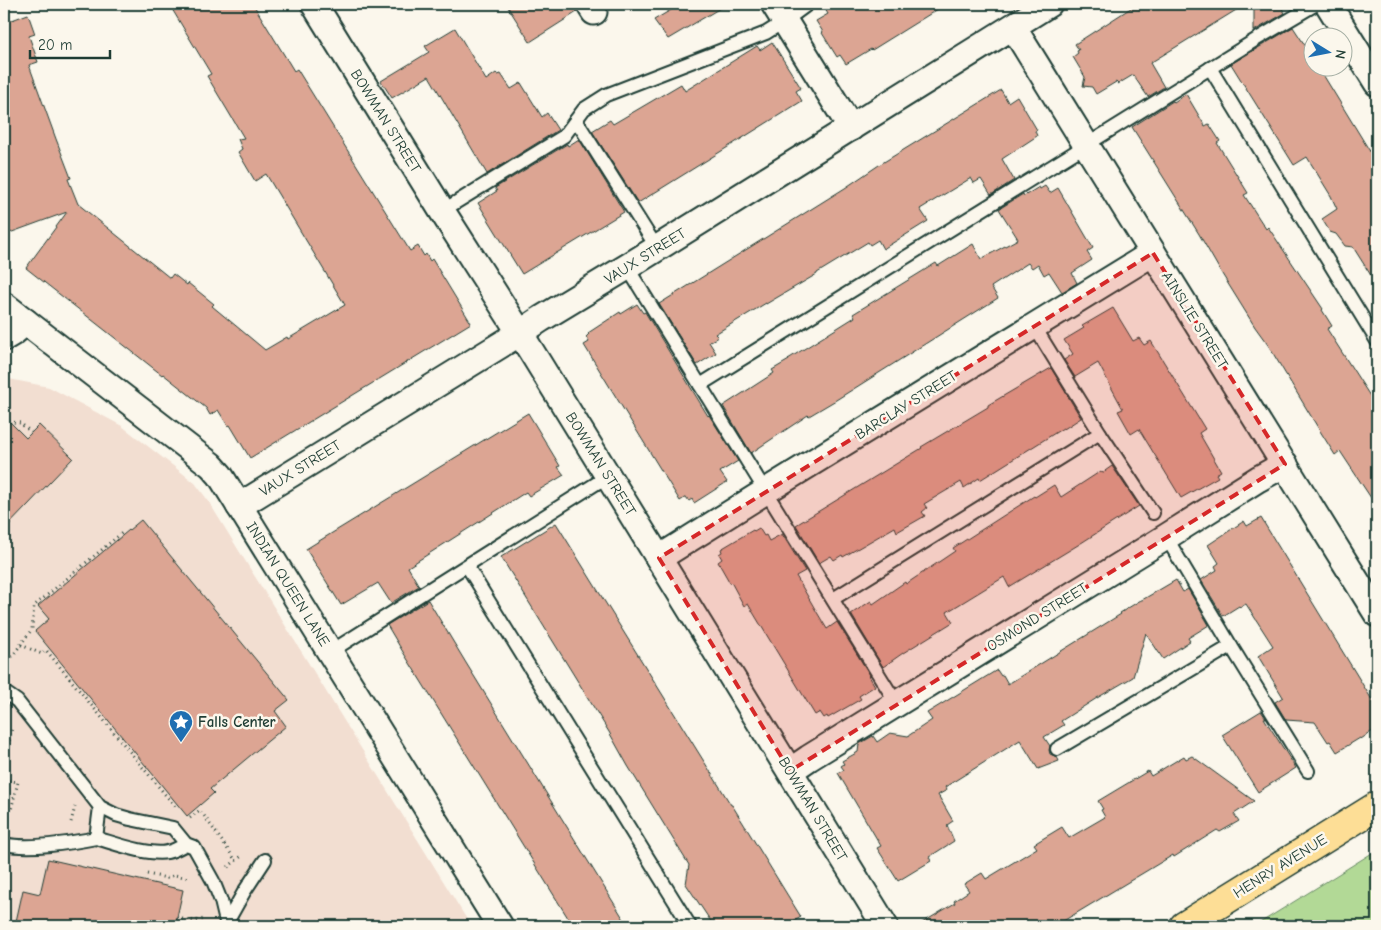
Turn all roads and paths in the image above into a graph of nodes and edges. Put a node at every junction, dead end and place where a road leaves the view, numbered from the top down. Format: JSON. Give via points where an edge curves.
{"nodes":[{"id":1,"x":314,"y":4,"type":"edge"},
{"id":2,"x":808,"y":4,"type":"edge"},
{"id":3,"x":1049,"y":4,"type":"edge"},
{"id":4,"x":1327,"y":4,"type":"edge"},
{"id":5,"x":780,"y":13,"type":"edge"},
{"id":6,"x":1013,"y":27,"type":"junction"},
{"id":7,"x":1210,"y":68,"type":"junction"},
{"id":8,"x":1377,"y":83,"type":"edge"},
{"id":9,"x":576,"y":120,"type":"junction"},
{"id":10,"x":851,"y":128,"type":"junction"},
{"id":11,"x":1086,"y":145,"type":"junction"},
{"id":12,"x":442,"y":211,"type":"junction"},
{"id":13,"x":657,"y":248,"type":"junction"},
{"id":14,"x":1154,"y":253,"type":"junction"},
{"id":15,"x":627,"y":267,"type":"junction"},
{"id":16,"x":4,"y":306,"type":"edge"},
{"id":17,"x":26,"y":322,"type":"junction"},
{"id":18,"x":1034,"y":326,"type":"junction"},
{"id":19,"x":520,"y":333,"type":"junction"},
{"id":20,"x":4,"y":338,"type":"edge"},
{"id":21,"x":1377,"y":341,"type":"edge"},
{"id":22,"x":700,"y":385,"type":"junction"},
{"id":23,"x":4,"y":421,"type":"edge"},
{"id":24,"x":31,"y":432,"type":"dead end"},
{"id":25,"x":1100,"y":433,"type":"junction"},
{"id":26,"x":1285,"y":464,"type":"junction"},
{"id":27,"x":608,"y":476,"type":"junction"},
{"id":28,"x":766,"y":491,"type":"junction"},
{"id":29,"x":239,"y":506,"type":"junction"},
{"id":30,"x":1153,"y":513,"type":"dead end"},
{"id":31,"x":123,"y":532,"type":"dead end"},
{"id":32,"x":1166,"y":537,"type":"junction"},
{"id":33,"x":659,"y":558,"type":"junction"},
{"id":34,"x":467,"y":566,"type":"junction"},
{"id":35,"x":833,"y":599,"type":"junction"},
{"id":36,"x":1376,"y":610,"type":"edge"},
{"id":37,"x":21,"y":645,"type":"junction"},
{"id":38,"x":1231,"y":646,"type":"junction"},
{"id":39,"x":330,"y":652,"type":"junction"},
{"id":40,"x":6,"y":665,"type":"dead end"},
{"id":41,"x":4,"y":692,"type":"edge"},
{"id":42,"x":897,"y":704,"type":"junction"},
{"id":43,"x":14,"y":720,"type":"dead end"},
{"id":44,"x":1057,"y":750,"type":"dead end"},
{"id":45,"x":4,"y":765,"type":"edge"},
{"id":46,"x":790,"y":771,"type":"junction"},
{"id":47,"x":1308,"y":772,"type":"dead end"},
{"id":48,"x":4,"y":780,"type":"edge"},
{"id":49,"x":1377,"y":806,"type":"edge"},
{"id":50,"x":100,"y":807,"type":"junction"},
{"id":51,"x":11,"y":810,"type":"dead end"},
{"id":52,"x":180,"y":816,"type":"dead end"},
{"id":53,"x":188,"y":819,"type":"dead end"},
{"id":54,"x":96,"y":838,"type":"junction"},
{"id":55,"x":4,"y":844,"type":"edge"},
{"id":56,"x":186,"y":844,"type":"junction"},
{"id":57,"x":236,"y":860,"type":"dead end"},
{"id":58,"x":265,"y":860,"type":"dead end"},
{"id":59,"x":140,"y":873,"type":"dead end"},
{"id":60,"x":193,"y":884,"type":"dead end"},
{"id":61,"x":203,"y":912,"type":"dead end"},
{"id":62,"x":177,"y":918,"type":"dead end"},
{"id":63,"x":204,"y":919,"type":"junction"},
{"id":64,"x":194,"y":921,"type":"junction"},
{"id":65,"x":227,"y":925,"type":"edge"},
{"id":66,"x":193,"y":926,"type":"edge"},
{"id":67,"x":205,"y":926,"type":"edge"},
{"id":68,"x":500,"y":926,"type":"edge"},
{"id":69,"x":690,"y":926,"type":"edge"},
{"id":70,"x":885,"y":926,"type":"edge"},
{"id":71,"x":1184,"y":926,"type":"edge"}],
"edges":[{"from":1,"to":12,"type":"street","name":"BOWMAN STREET"},
{"from":2,"to":5,"type":"lane"},
{"from":3,"to":6,"type":"street","name":"VAUX STREET"},
{"from":4,"to":7,"type":"lane"},
{"from":4,"to":8,"type":"street"},
{"from":5,"to":9,"type":"lane","via":[[766,33],[606,95],[584,109]]},
{"from":5,"to":10,"type":"street"},
{"from":6,"to":10,"type":"street","name":"VAUX STREET"},
{"from":6,"to":11,"type":"street","name":"AINSLIE STREET"},
{"from":7,"to":11,"type":"lane"},
{"from":7,"to":21,"type":"lane"},
{"from":9,"to":12,"type":"lane","via":[[564,136]]},
{"from":9,"to":13,"type":"lane"},
{"from":10,"to":13,"type":"street","name":"VAUX STREET"},
{"from":11,"to":14,"type":"street","name":"AINSLIE STREET"},
{"from":11,"to":22,"type":"lane"},
{"from":12,"to":19,"type":"street","name":"BOWMAN STREET"},
{"from":13,"to":15,"type":"street","name":"VAUX STREET"},
{"from":14,"to":18,"type":"street","name":"BARCLAY STREET"},
{"from":14,"to":26,"type":"street","name":"AINSLIE STREET"},
{"from":15,"to":19,"type":"street","name":"VAUX STREET"},
{"from":15,"to":22,"type":"lane"},
{"from":16,"to":17,"type":"street","name":"INDIAN QUEEN LANE"},
{"from":17,"to":20,"type":"street"},
{"from":17,"to":29,"type":"street","name":"INDIAN QUEEN LANE","via":[[211,466]]},
{"from":18,"to":25,"type":"lane"},
{"from":18,"to":28,"type":"street","name":"BARCLAY STREET"},
{"from":19,"to":27,"type":"street","name":"BOWMAN STREET"},
{"from":19,"to":29,"type":"street","name":"VAUX STREET"},
{"from":22,"to":28,"type":"lane"},
{"from":23,"to":24,"type":"path","via":[[20,423]]},
{"from":25,"to":30,"type":"lane"},
{"from":25,"to":35,"type":"lane"},
{"from":26,"to":32,"type":"street","name":"OSMOND STREET"},
{"from":26,"to":36,"type":"street","name":"AINSLIE STREET"},
{"from":27,"to":33,"type":"street","name":"BOWMAN STREET"},
{"from":27,"to":34,"type":"lane"},
{"from":28,"to":33,"type":"street","name":"BARCLAY STREET"},
{"from":28,"to":35,"type":"lane"},
{"from":29,"to":39,"type":"street","name":"INDIAN QUEEN LANE"},
{"from":31,"to":37,"type":"path","via":[[34,606],[32,629]]},
{"from":32,"to":38,"type":"lane"},
{"from":32,"to":42,"type":"street","name":"OSMOND STREET"},
{"from":33,"to":46,"type":"street","name":"BOWMAN STREET"},
{"from":34,"to":39,"type":"lane"},
{"from":34,"to":69,"type":"lane"},
{"from":35,"to":42,"type":"lane"},
{"from":37,"to":40,"type":"path"},
{"from":37,"to":52,"type":"path","via":[[42,654],[46,650]]},
{"from":38,"to":44,"type":"lane"},
{"from":38,"to":47,"type":"lane"},
{"from":39,"to":68,"type":"street","name":"INDIAN QUEEN LANE"},
{"from":41,"to":50,"type":"lane","via":[[17,702]]},
{"from":42,"to":46,"type":"street","name":"OSMOND STREET"},
{"from":43,"to":45,"type":"path"},
{"from":46,"to":70,"type":"street","name":"BOWMAN STREET"},
{"from":48,"to":51,"type":"path","via":[[18,782]]},
{"from":49,"to":71,"type":"main road","name":"HENRY AVENUE"},
{"from":50,"to":54,"type":"lane"},
{"from":50,"to":56,"type":"lane","via":[[130,819],[173,828]]},
{"from":53,"to":57,"type":"path","via":[[200,810]]},
{"from":54,"to":55,"type":"lane","via":[[17,847]]},
{"from":54,"to":56,"type":"lane","via":[[151,852],[166,852]]},
{"from":56,"to":65,"type":"lane","via":[[194,847],[213,881]]},
{"from":58,"to":65,"type":"lane"},
{"from":59,"to":60,"type":"path","via":[[190,878]]},
{"from":61,"to":63,"type":"path"},
{"from":62,"to":64,"type":"path"},
{"from":63,"to":64,"type":"path"},
{"from":63,"to":67,"type":"path"},
{"from":64,"to":66,"type":"path"}]}
